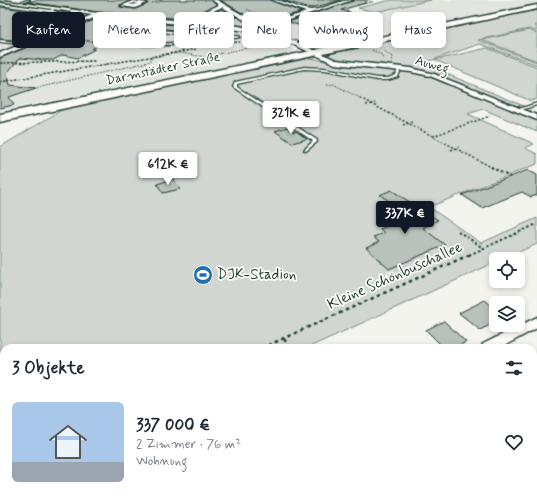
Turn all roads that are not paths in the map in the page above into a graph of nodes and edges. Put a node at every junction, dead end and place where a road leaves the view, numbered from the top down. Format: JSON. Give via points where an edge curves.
{"nodes":[{"id":1,"x":0,"y":0,"type":"edge"},
{"id":2,"x":29,"y":0,"type":"edge"},
{"id":3,"x":214,"y":0,"type":"edge"},
{"id":4,"x":274,"y":0,"type":"edge"},
{"id":5,"x":330,"y":0,"type":"edge"},
{"id":6,"x":351,"y":0,"type":"edge"},
{"id":7,"x":20,"y":3,"type":"junction"},
{"id":8,"x":341,"y":3,"type":"junction"},
{"id":9,"x":0,"y":4,"type":"edge"},
{"id":10,"x":222,"y":5,"type":"junction"},
{"id":11,"x":58,"y":8,"type":"junction"},
{"id":12,"x":537,"y":8,"type":"edge"},
{"id":13,"x":321,"y":9,"type":"junction"},
{"id":14,"x":50,"y":11,"type":"junction"},
{"id":15,"x":55,"y":12,"type":"edge"},
{"id":16,"x":206,"y":12,"type":"edge"},
{"id":17,"x":311,"y":12,"type":"joint"},
{"id":18,"x":334,"y":12,"type":"dead end"},
{"id":19,"x":93,"y":13,"type":"edge"},
{"id":20,"x":299,"y":16,"type":"edge"},
{"id":21,"x":242,"y":17,"type":"edge"},
{"id":22,"x":294,"y":17,"type":"junction"},
{"id":23,"x":291,"y":18,"type":"edge"},
{"id":24,"x":299,"y":18,"type":"edge"},
{"id":25,"x":166,"y":21,"type":"edge"},
{"id":26,"x":239,"y":28,"type":"joint"},
{"id":27,"x":242,"y":29,"type":"edge"},
{"id":28,"x":234,"y":37,"type":"edge"},
{"id":29,"x":239,"y":37,"type":"dead end"},
{"id":30,"x":383,"y":39,"type":"edge"},
{"id":31,"x":0,"y":41,"type":"edge"},
{"id":32,"x":12,"y":42,"type":"edge"},
{"id":33,"x":291,"y":42,"type":"edge"},
{"id":34,"x":295,"y":44,"type":"junction"},
{"id":35,"x":299,"y":44,"type":"edge"},
{"id":36,"x":18,"y":48,"type":"edge"},
{"id":37,"x":339,"y":48,"type":"edge"},
{"id":38,"x":315,"y":54,"type":"junction"},
{"id":39,"x":0,"y":55,"type":"edge"},
{"id":40,"x":399,"y":69,"type":"junction"},
{"id":41,"x":537,"y":104,"type":"edge"},
{"id":42,"x":518,"y":110,"type":"junction"},
{"id":43,"x":2,"y":117,"type":"edge"},
{"id":44,"x":537,"y":118,"type":"edge"},
{"id":45,"x":306,"y":150,"type":"dead end"},
{"id":46,"x":537,"y":322,"type":"edge"},
{"id":47,"x":496,"y":344,"type":"edge"}],
"edges":[{"from":1,"to":7,"type":"street"},
{"from":2,"to":7,"type":"lane"},
{"from":3,"to":10,"type":"street"},
{"from":4,"to":17,"type":"street"},
{"from":5,"to":8,"type":"street"},
{"from":6,"to":8,"type":"street"},
{"from":7,"to":11,"type":"street"},
{"from":8,"to":13,"type":"street"},
{"from":9,"to":14,"type":"lane"},
{"from":10,"to":16,"type":"street"},
{"from":10,"to":21,"type":"street"},
{"from":11,"to":14,"type":"lane"},
{"from":11,"to":19,"type":"street"},
{"from":12,"to":30,"type":"main road","name":"Darmstädter Straße"},
{"from":13,"to":17,"type":"street"},
{"from":13,"to":18,"type":"street"},
{"from":14,"to":15,"type":"lane"},
{"from":20,"to":22,"type":"street"},
{"from":22,"to":23,"type":"street"},
{"from":22,"to":24,"type":"street"},
{"from":25,"to":26,"type":"street"},
{"from":26,"to":27,"type":"street"},
{"from":28,"to":29,"type":"lane"},
{"from":31,"to":32,"type":"lane"},
{"from":33,"to":34,"type":"street","bridge":true},
{"from":34,"to":35,"type":"street"},
{"from":34,"to":38,"type":"street","name":"Auweg"},
{"from":36,"to":39,"type":"street"},
{"from":37,"to":38,"type":"main road","name":"Darmstädter Straße"},
{"from":38,"to":40,"type":"street","name":"Auweg","via":[[342,63]]},
{"from":38,"to":43,"type":"main road","name":"Darmstädter Straße"},
{"from":40,"to":42,"type":"street","name":"Auweg","via":[[432,75]]},
{"from":40,"to":45,"type":"lane","via":[[397,76],[382,80],[325,69],[304,68],[236,84],[235,87],[316,142]]},
{"from":41,"to":42,"type":"lane"},
{"from":42,"to":44,"type":"street","name":"Auweg"},
{"from":46,"to":47,"type":"street"}]}
